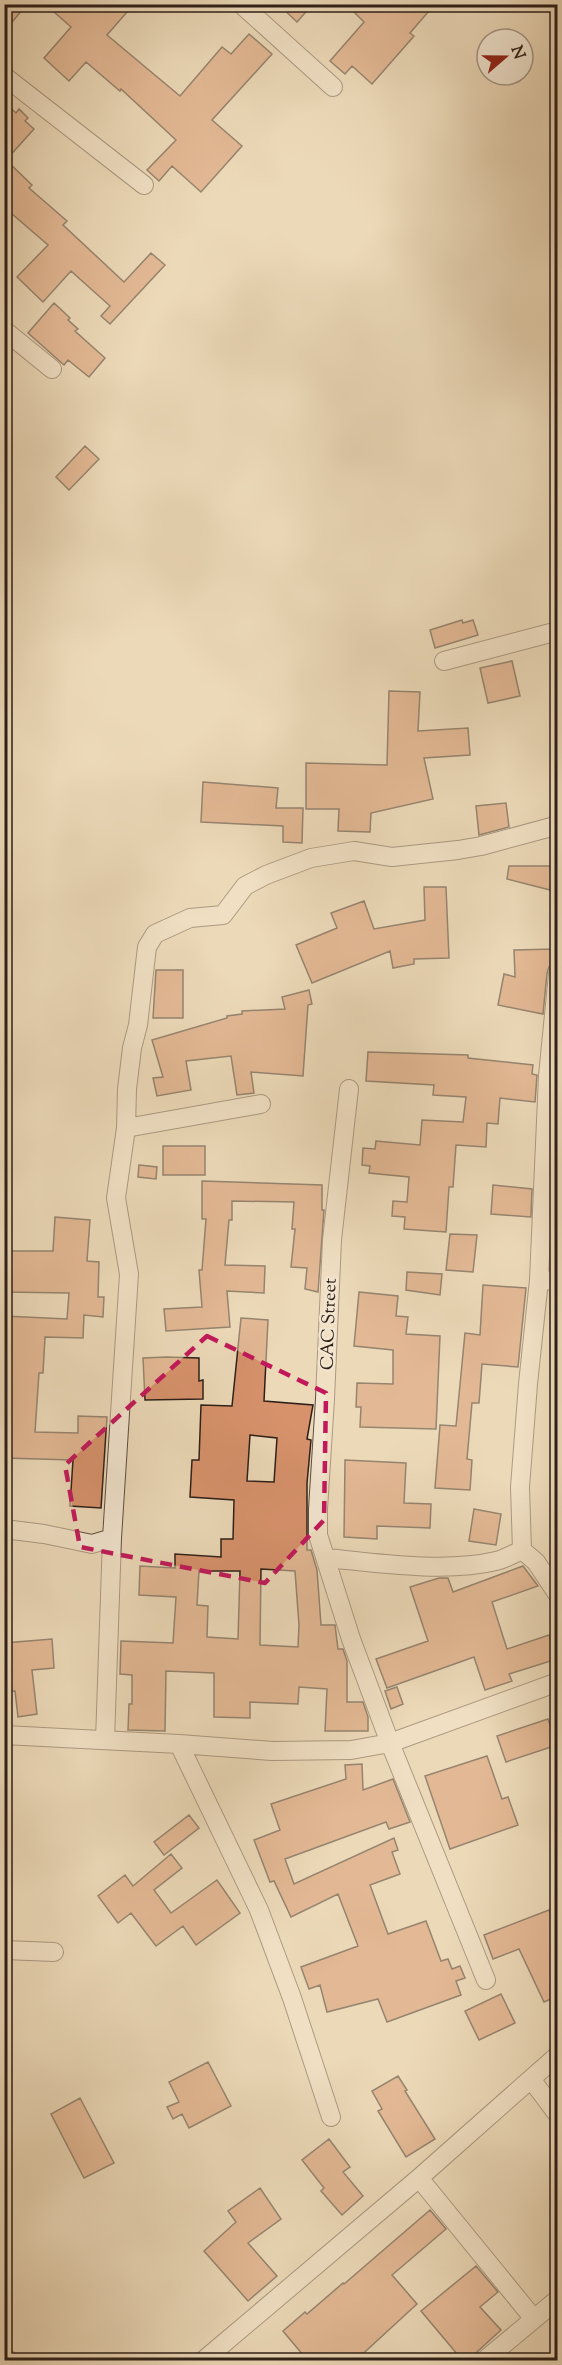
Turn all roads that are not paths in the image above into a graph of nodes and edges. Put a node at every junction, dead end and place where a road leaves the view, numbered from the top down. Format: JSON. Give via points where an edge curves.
{"nodes":[{"id":1,"x":241,"y":4,"type":"edge"},
{"id":2,"x":4,"y":76,"type":"edge"},
{"id":3,"x":333,"y":87,"type":"dead end"},
{"id":4,"x":144,"y":185,"type":"dead end"},
{"id":5,"x":4,"y":330,"type":"edge"},
{"id":6,"x":52,"y":369,"type":"dead end"},
{"id":7,"x":558,"y":631,"type":"edge"},
{"id":8,"x":444,"y":661,"type":"dead end"},
{"id":9,"x":557,"y":826,"type":"edge"},
{"id":10,"x":558,"y":974,"type":"edge"},
{"id":11,"x":553,"y":1077,"type":"edge"},
{"id":12,"x":349,"y":1089,"type":"dead end"},
{"id":13,"x":261,"y":1104,"type":"dead end"},
{"id":14,"x":126,"y":1128,"type":"junction"},
{"id":15,"x":539,"y":1280,"type":"junction"},
{"id":16,"x":558,"y":1281,"type":"edge"},
{"id":17,"x":4,"y":1529,"type":"edge"},
{"id":18,"x":112,"y":1538,"type":"junction"},
{"id":19,"x":522,"y":1550,"type":"junction"},
{"id":20,"x":327,"y":1558,"type":"junction"},
{"id":21,"x":558,"y":1596,"type":"edge"},
{"id":22,"x":558,"y":1682,"type":"edge"},
{"id":23,"x":4,"y":1735,"type":"edge"},
{"id":24,"x":105,"y":1740,"type":"junction"},
{"id":25,"x":390,"y":1743,"type":"junction"},
{"id":26,"x":179,"y":1744,"type":"junction"},
{"id":27,"x":4,"y":1950,"type":"edge"},
{"id":28,"x":54,"y":1952,"type":"dead end"},
{"id":29,"x":486,"y":1980,"type":"dead end"},
{"id":30,"x":558,"y":2055,"type":"edge"},
{"id":31,"x":531,"y":2079,"type":"junction"},
{"id":32,"x":558,"y":2115,"type":"edge"},
{"id":33,"x":331,"y":2117,"type":"dead end"},
{"id":34,"x":419,"y":2178,"type":"junction"},
{"id":35,"x":558,"y":2300,"type":"edge"},
{"id":36,"x":534,"y":2319,"type":"junction"},
{"id":37,"x":4,"y":2359,"type":"edge"},
{"id":38,"x":9,"y":2361,"type":"edge"},
{"id":39,"x":204,"y":2361,"type":"edge"},
{"id":40,"x":485,"y":2361,"type":"edge"}],
"edges":[{"from":1,"to":3,"type":"street"},
{"from":2,"to":4,"type":"street"},
{"from":5,"to":6,"type":"street"},
{"from":7,"to":8,"type":"street"},
{"from":9,"to":14,"type":"street","via":[[458,850],[392,857],[354,851],[311,858],[245,886],[223,915],[190,918],[155,934],[147,947],[127,1089]]},
{"from":10,"to":11,"type":"street"},
{"from":11,"to":15,"type":"street"},
{"from":12,"to":20,"type":"street","name":"CAC Street","via":[[332,1240],[318,1509],[318,1535]]},
{"from":13,"to":14,"type":"street"},
{"from":14,"to":18,"type":"street","via":[[116,1198],[129,1274]]},
{"from":15,"to":16,"type":"street"},
{"from":15,"to":19,"type":"street","via":[[520,1487]]},
{"from":17,"to":18,"type":"street","via":[[92,1544]]},
{"from":18,"to":24,"type":"street"},
{"from":19,"to":20,"type":"street","via":[[496,1561],[464,1564],[409,1566]]},
{"from":19,"to":21,"type":"street","via":[[536,1562]]},
{"from":20,"to":25,"type":"street","name":"CAC Street","via":[[351,1639]]},
{"from":22,"to":25,"type":"street"},
{"from":23,"to":24,"type":"street"},
{"from":24,"to":26,"type":"street"},
{"from":25,"to":26,"type":"street","via":[[351,1750],[272,1752]]},
{"from":25,"to":29,"type":"street","name":"CAC Street"},
{"from":26,"to":33,"type":"street","via":[[259,1910]]},
{"from":27,"to":28,"type":"street"},
{"from":30,"to":31,"type":"street"},
{"from":31,"to":32,"type":"street"},
{"from":31,"to":34,"type":"street"},
{"from":34,"to":36,"type":"street"},
{"from":34,"to":39,"type":"street"},
{"from":35,"to":36,"type":"street"},
{"from":36,"to":40,"type":"street"},
{"from":37,"to":38,"type":"street"}]}
